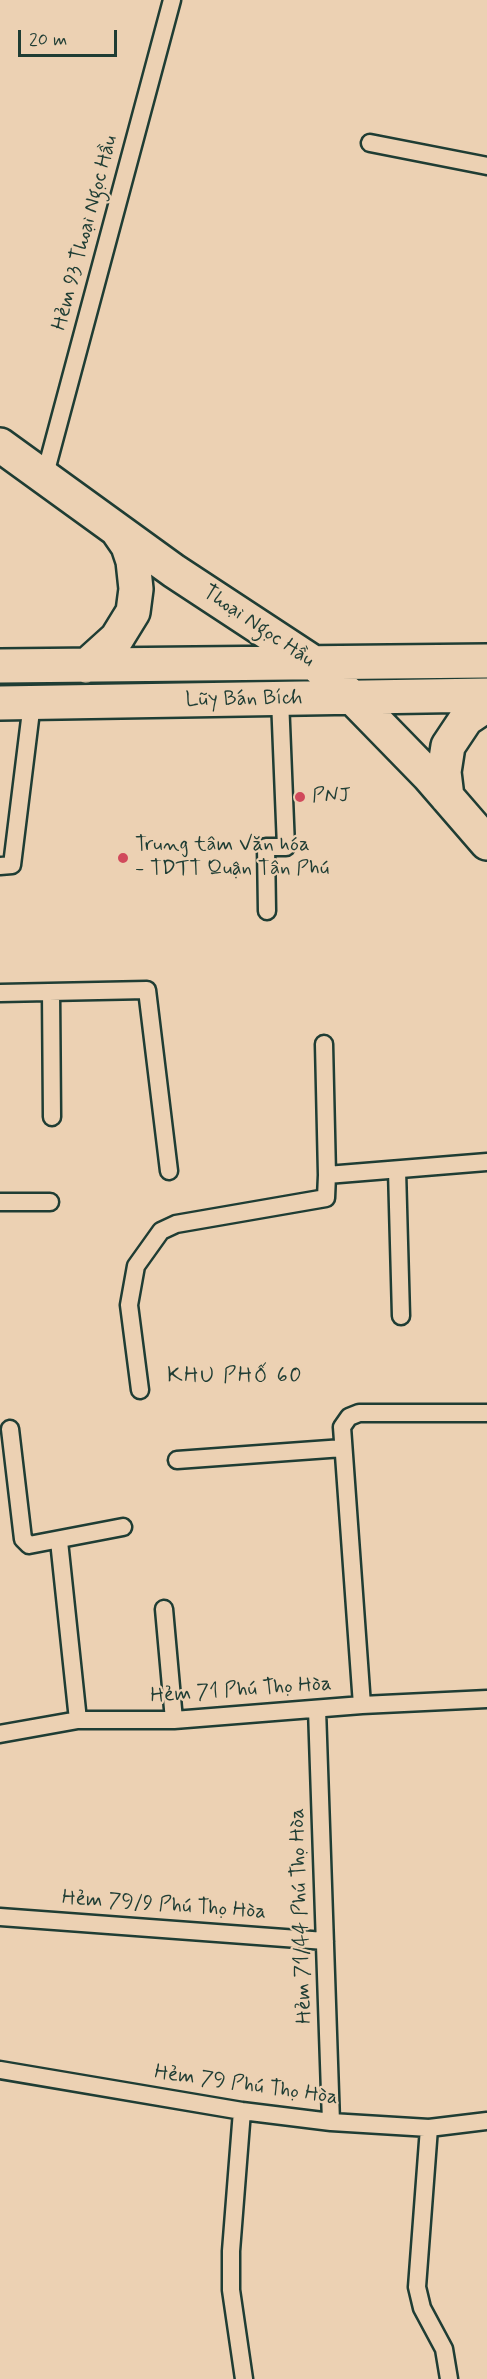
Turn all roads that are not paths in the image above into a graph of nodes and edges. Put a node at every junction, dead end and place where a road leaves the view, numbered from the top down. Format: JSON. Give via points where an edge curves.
{"nodes":[{"id":1,"x":172,"y":0,"type":"edge"},
{"id":2,"x":370,"y":143,"type":"dead end"},
{"id":3,"x":487,"y":166,"type":"edge"},
{"id":4,"x":0,"y":445,"type":"edge"},
{"id":5,"x":44,"y":478,"type":"junction"},
{"id":6,"x":117,"y":530,"type":"junction"},
{"id":7,"x":487,"y":661,"type":"edge"},
{"id":8,"x":314,"y":663,"type":"junction"},
{"id":9,"x":0,"y":666,"type":"edge"},
{"id":10,"x":86,"y":666,"type":"junction"},
{"id":11,"x":487,"y":695,"type":"edge"},
{"id":12,"x":353,"y":698,"type":"junction"},
{"id":13,"x":280,"y":699,"type":"junction"},
{"id":14,"x":0,"y":703,"type":"edge"},
{"id":15,"x":32,"y":703,"type":"junction"},
{"id":16,"x":487,"y":705,"type":"edge"},
{"id":17,"x":447,"y":797,"type":"junction"},
{"id":18,"x":487,"y":843,"type":"edge"},
{"id":19,"x":0,"y":866,"type":"edge"},
{"id":20,"x":267,"y":911,"type":"dead end"},
{"id":21,"x":51,"y":992,"type":"junction"},
{"id":22,"x":0,"y":993,"type":"edge"},
{"id":23,"x":324,"y":1044,"type":"dead end"},
{"id":24,"x":52,"y":1117,"type":"dead end"},
{"id":25,"x":487,"y":1162,"type":"edge"},
{"id":26,"x":398,"y":1170,"type":"junction"},
{"id":27,"x":170,"y":1171,"type":"dead end"},
{"id":28,"x":327,"y":1175,"type":"junction"},
{"id":29,"x":50,"y":1202,"type":"dead end"},
{"id":30,"x":0,"y":1203,"type":"edge"},
{"id":31,"x":401,"y":1316,"type":"dead end"},
{"id":32,"x":140,"y":1390,"type":"dead end"},
{"id":33,"x":487,"y":1413,"type":"edge"},
{"id":34,"x":10,"y":1429,"type":"dead end"},
{"id":35,"x":343,"y":1448,"type":"junction"},
{"id":36,"x":177,"y":1460,"type":"dead end"},
{"id":37,"x":123,"y":1527,"type":"dead end"},
{"id":38,"x":59,"y":1541,"type":"junction"},
{"id":39,"x":164,"y":1609,"type":"dead end"},
{"id":40,"x":487,"y":1699,"type":"edge"},
{"id":41,"x":362,"y":1705,"type":"junction"},
{"id":42,"x":317,"y":1709,"type":"junction"},
{"id":43,"x":78,"y":1720,"type":"junction"},
{"id":44,"x":174,"y":1720,"type":"junction"},
{"id":45,"x":0,"y":1734,"type":"edge"},
{"id":46,"x":0,"y":1917,"type":"edge"},
{"id":47,"x":325,"y":1941,"type":"junction"},
{"id":48,"x":0,"y":2070,"type":"edge"},
{"id":49,"x":242,"y":2111,"type":"junction"},
{"id":50,"x":487,"y":2121,"type":"edge"},
{"id":51,"x":331,"y":2122,"type":"junction"},
{"id":52,"x":429,"y":2128,"type":"junction"},
{"id":53,"x":244,"y":2379,"type":"edge"},
{"id":54,"x":449,"y":2379,"type":"edge"}],
"edges":[{"from":1,"to":5,"type":"lane","name":"Hẻm 93 Thoại Ngọc Hầu"},
{"from":2,"to":3,"type":"lane"},
{"from":4,"to":5,"type":"main road","name":"Thoại Ngọc Hầu"},
{"from":5,"to":6,"type":"main road","name":"Thoại Ngọc Hầu"},
{"from":6,"to":8,"type":"main road","name":"Thoại Ngọc Hầu"},
{"from":6,"to":10,"type":"main road","via":[[133,561],[133,612],[117,638]]},
{"from":7,"to":8,"type":"main road","name":"Lũy Bán Bích"},
{"from":8,"to":10,"type":"main road","name":"Lũy Bán Bích"},
{"from":8,"to":12,"type":"main road","name":"Thoại Ngọc Hầu"},
{"from":9,"to":10,"type":"main road","name":"Lũy Bán Bích"},
{"from":11,"to":12,"type":"main road","name":"Lũy Bán Bích"},
{"from":12,"to":13,"type":"main road","name":"Lũy Bán Bích"},
{"from":12,"to":17,"type":"main road","name":"Thoại Ngọc Hầu"},
{"from":13,"to":15,"type":"main road","name":"Lũy Bán Bích"},
{"from":13,"to":20,"type":"lane","via":[[286,847],[266,847]]},
{"from":14,"to":15,"type":"main road","name":"Lũy Bán Bích"},
{"from":15,"to":19,"type":"lane","via":[[12,866]]},
{"from":16,"to":17,"type":"main road","via":[[466,719],[448,746],[444,772]]},
{"from":17,"to":18,"type":"main road","name":"Thoại Ngọc Hầu"},
{"from":21,"to":22,"type":"lane"},
{"from":21,"to":24,"type":"lane"},
{"from":21,"to":27,"type":"lane","via":[[147,990]]},
{"from":23,"to":28,"type":"lane"},
{"from":25,"to":26,"type":"lane"},
{"from":26,"to":28,"type":"lane"},
{"from":26,"to":31,"type":"lane"},
{"from":28,"to":32,"type":"lane","via":[[326,1198],[176,1224],[161,1231],[136,1266],[129,1305]]},
{"from":29,"to":30,"type":"lane"},
{"from":33,"to":35,"type":"lane","via":[[359,1413],[349,1417],[342,1427]]},
{"from":34,"to":38,"type":"lane","via":[[23,1539],[29,1545]]},
{"from":35,"to":36,"type":"lane"},
{"from":35,"to":41,"type":"lane"},
{"from":37,"to":38,"type":"lane"},
{"from":38,"to":43,"type":"lane"},
{"from":39,"to":44,"type":"lane"},
{"from":40,"to":41,"type":"lane","name":"Hẻm 71 Phú Thọ Hòa"},
{"from":41,"to":42,"type":"lane","name":"Hẻm 71 Phú Thọ Hòa"},
{"from":42,"to":44,"type":"lane","name":"Hẻm 71 Phú Thọ Hòa"},
{"from":42,"to":47,"type":"lane","name":"Hẻm 71/44 Phú Thọ Hòa"},
{"from":43,"to":44,"type":"lane","name":"Hẻm 71 Phú Thọ Hòa"},
{"from":43,"to":45,"type":"lane","name":"Hẻm 71 Phú Thọ Hòa"},
{"from":46,"to":47,"type":"lane","name":"Hẻm 79/9 Phú Thọ Hòa"},
{"from":47,"to":51,"type":"lane","name":"Hẻm 71/44 Phú Thọ Hòa"},
{"from":48,"to":49,"type":"lane","name":"Hẻm 79 Phú Thọ Hòa"},
{"from":49,"to":51,"type":"lane","name":"Hẻm 79 Phú Thọ Hòa"},
{"from":49,"to":53,"type":"lane","via":[[231,2290]]},
{"from":50,"to":52,"type":"lane","name":"Hẻm 79 Phú Thọ Hòa"},
{"from":51,"to":52,"type":"lane","name":"Hẻm 79 Phú Thọ Hòa"},
{"from":52,"to":54,"type":"lane","via":[[417,2287],[422,2308],[444,2349]]}]}
